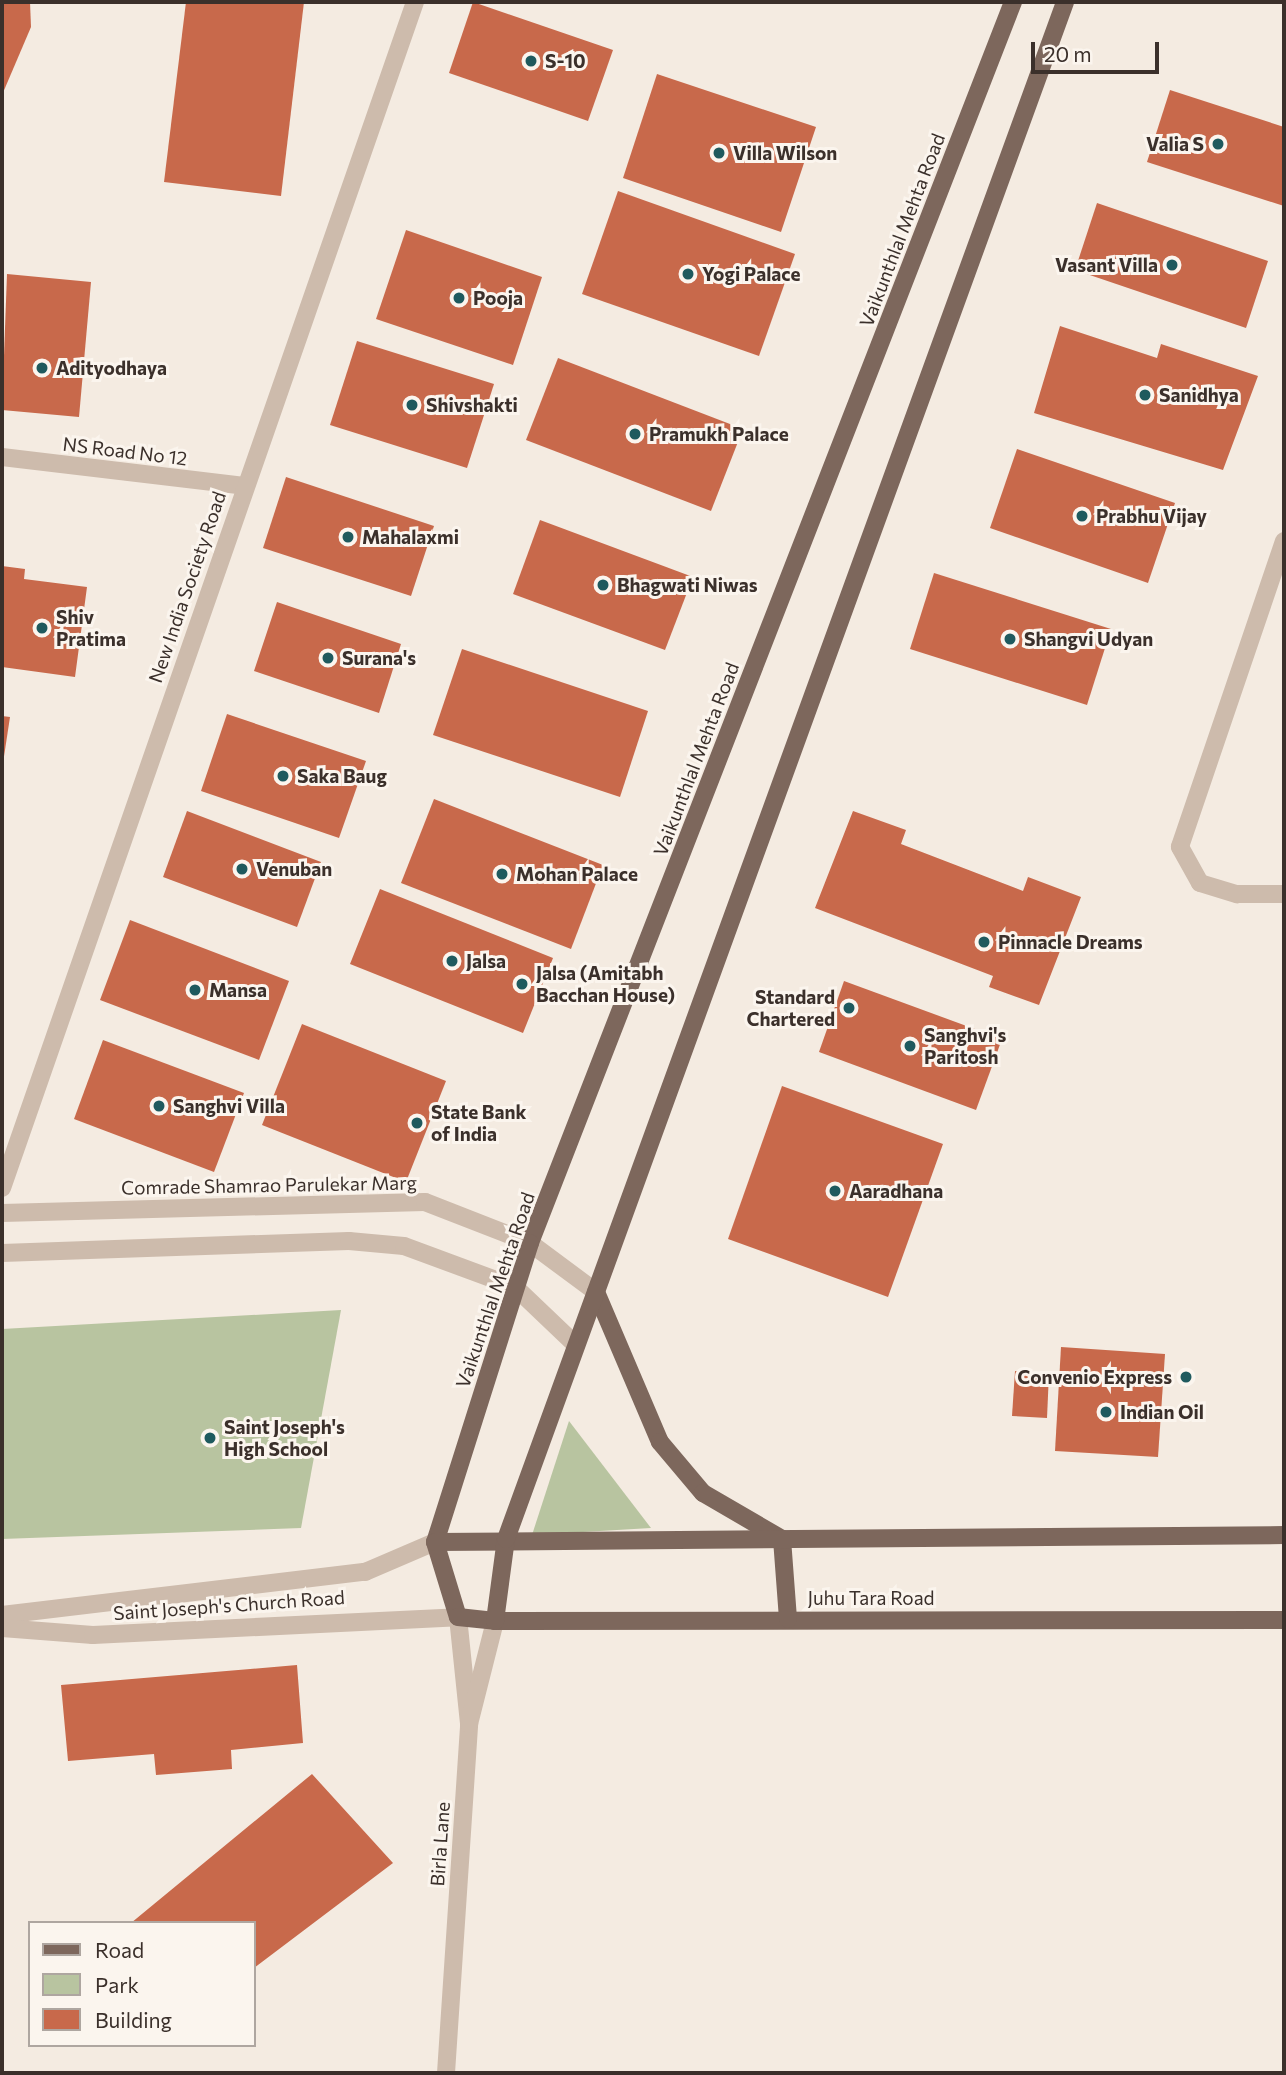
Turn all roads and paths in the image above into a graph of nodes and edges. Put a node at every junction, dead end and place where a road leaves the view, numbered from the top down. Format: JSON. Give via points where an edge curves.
{"nodes":[{"id":1,"x":415,"y":2,"type":"edge"},
{"id":2,"x":1013,"y":2,"type":"edge"},
{"id":3,"x":1065,"y":2,"type":"edge"},
{"id":4,"x":2,"y":457,"type":"edge"},
{"id":5,"x":244,"y":486,"type":"junction"},
{"id":6,"x":1284,"y":541,"type":"edge"},
{"id":7,"x":1284,"y":894,"type":"edge"},
{"id":8,"x":2,"y":1188,"type":"edge"},
{"id":9,"x":2,"y":1213,"type":"edge"},
{"id":10,"x":530,"y":1243,"type":"junction"},
{"id":11,"x":2,"y":1252,"type":"edge"},
{"id":12,"x":515,"y":1287,"type":"junction"},
{"id":13,"x":596,"y":1292,"type":"junction"},
{"id":14,"x":576,"y":1345,"type":"junction"},
{"id":15,"x":1284,"y":1535,"type":"edge"},
{"id":16,"x":506,"y":1539,"type":"junction"},
{"id":17,"x":782,"y":1539,"type":"junction"},
{"id":18,"x":435,"y":1542,"type":"junction"},
{"id":19,"x":2,"y":1615,"type":"edge"},
{"id":20,"x":458,"y":1618,"type":"junction"},
{"id":21,"x":788,"y":1619,"type":"junction"},
{"id":22,"x":1284,"y":1620,"type":"edge"},
{"id":23,"x":495,"y":1621,"type":"junction"},
{"id":24,"x":2,"y":1628,"type":"edge"},
{"id":25,"x":469,"y":1724,"type":"junction"},
{"id":26,"x":446,"y":2073,"type":"edge"}],
"edges":[{"from":1,"to":5,"type":"street","name":"New India Society Road"},
{"from":2,"to":10,"type":"main road","name":"Vaikunthlal Mehta Road"},
{"from":3,"to":13,"type":"main road"},
{"from":4,"to":5,"type":"street","name":"NS Road No 12"},
{"from":5,"to":8,"type":"street","name":"New India Society Road"},
{"from":6,"to":7,"type":"street","via":[[1184,820],[1180,847],[1200,883],[1237,894]]},
{"from":9,"to":10,"type":"street","name":"Comrade Shamrao Parulekar Marg","via":[[425,1202]]},
{"from":10,"to":12,"type":"main road","name":"Vaikunthlal Mehta Road"},
{"from":10,"to":13,"type":"street","name":"Comrade Shamrao Parulekar Marg"},
{"from":11,"to":12,"type":"street","via":[[349,1241],[404,1246]]},
{"from":12,"to":14,"type":"street"},
{"from":12,"to":18,"type":"main road","name":"Vaikunthlal Mehta Road"},
{"from":13,"to":14,"type":"main road"},
{"from":13,"to":17,"type":"main road","via":[[660,1442],[703,1493]]},
{"from":14,"to":16,"type":"main road"},
{"from":15,"to":17,"type":"main road"},
{"from":16,"to":17,"type":"main road"},
{"from":16,"to":18,"type":"main road"},
{"from":16,"to":23,"type":"main road"},
{"from":17,"to":21,"type":"main road"},
{"from":18,"to":19,"type":"street","via":[[365,1572]]},
{"from":18,"to":20,"type":"main road"},
{"from":20,"to":23,"type":"main road","name":"Juhu Tara Road"},
{"from":20,"to":24,"type":"street","name":"Saint Joseph's Church Road","via":[[93,1635]]},
{"from":20,"to":25,"type":"street"},
{"from":21,"to":22,"type":"main road","name":"Juhu Tara Road"},
{"from":21,"to":23,"type":"main road","name":"Juhu Tara Road"},
{"from":23,"to":25,"type":"street","name":"Birla Lane"},
{"from":25,"to":26,"type":"street","name":"Birla Lane"}]}
